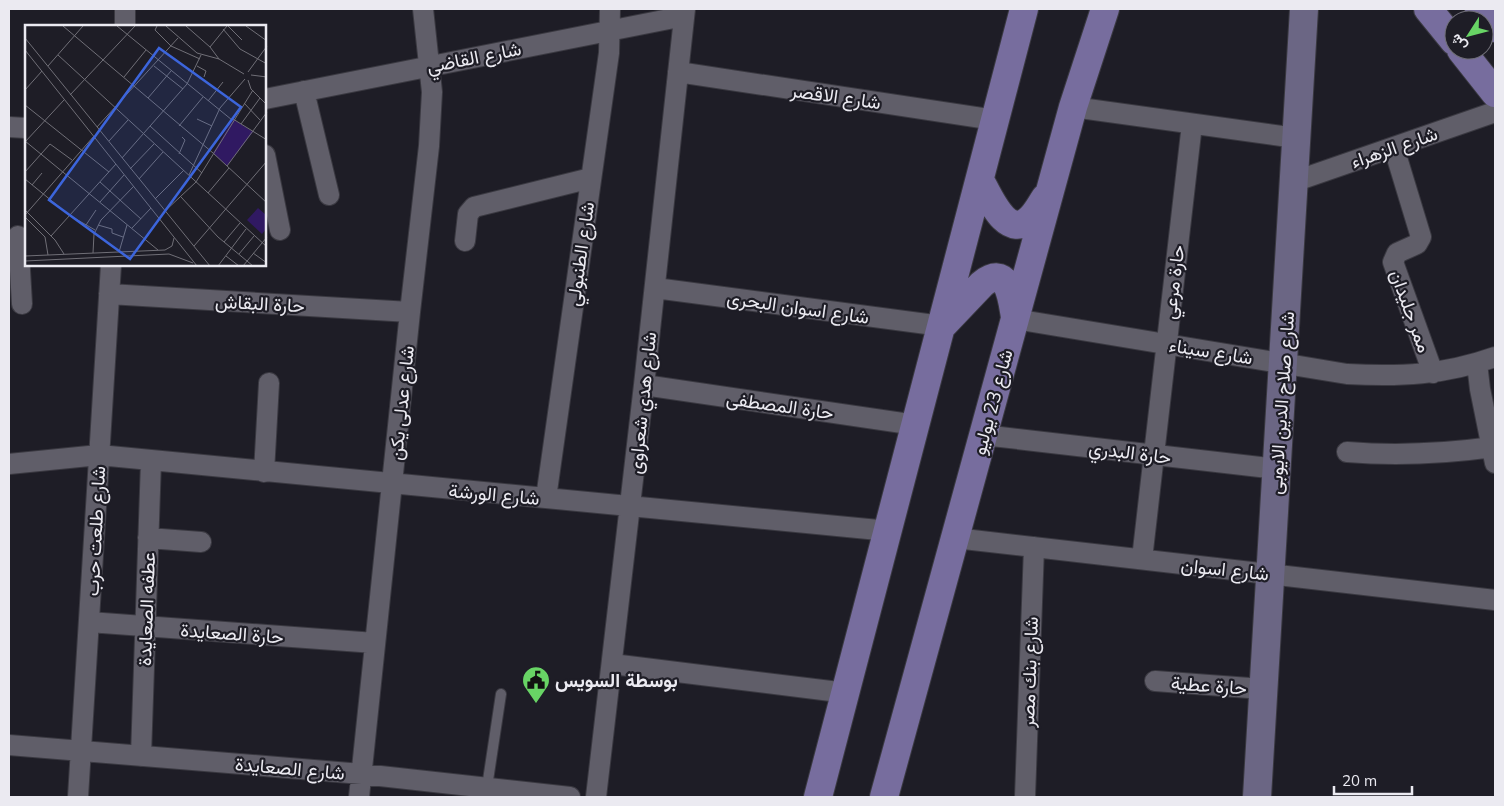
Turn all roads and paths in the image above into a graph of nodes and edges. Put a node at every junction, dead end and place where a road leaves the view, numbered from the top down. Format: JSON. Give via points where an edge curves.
{"nodes":[{"id":1,"x":125,"y":9,"type":"edge"},
{"id":2,"x":423,"y":9,"type":"edge"},
{"id":3,"x":610,"y":9,"type":"edge"},
{"id":4,"x":1024,"y":9,"type":"edge"},
{"id":5,"x":1105,"y":9,"type":"edge"},
{"id":6,"x":1304,"y":9,"type":"edge"},
{"id":7,"x":1428,"y":9,"type":"edge"},
{"id":8,"x":1480,"y":9,"type":"edge"},
{"id":9,"x":684,"y":12,"type":"edge"},
{"id":10,"x":124,"y":25,"type":"edge"},
{"id":11,"x":1495,"y":28,"type":"edge"},
{"id":12,"x":1444,"y":29,"type":"edge"},
{"id":13,"x":610,"y":31,"type":"junction"},
{"id":14,"x":1469,"y":60,"type":"edge"},
{"id":15,"x":430,"y":66,"type":"junction"},
{"id":16,"x":678,"y":72,"type":"junction"},
{"id":17,"x":304,"y":91,"type":"junction"},
{"id":18,"x":1495,"y":93,"type":"edge"},
{"id":19,"x":266,"y":99,"type":"edge"},
{"id":20,"x":1073,"y":107,"type":"junction"},
{"id":21,"x":1495,"y":112,"type":"edge"},
{"id":22,"x":995,"y":120,"type":"junction"},
{"id":23,"x":1192,"y":124,"type":"junction"},
{"id":24,"x":9,"y":127,"type":"edge"},
{"id":25,"x":25,"y":128,"type":"edge"},
{"id":26,"x":1296,"y":138,"type":"junction"},
{"id":27,"x":1394,"y":148,"type":"junction"},
{"id":28,"x":266,"y":159,"type":"edge"},
{"id":29,"x":591,"y":178,"type":"junction"},
{"id":30,"x":980,"y":180,"type":"junction"},
{"id":31,"x":1294,"y":182,"type":"junction"},
{"id":32,"x":1050,"y":191,"type":"junction"},
{"id":33,"x":329,"y":195,"type":"dead end"},
{"id":34,"x":280,"y":230,"type":"dead end"},
{"id":35,"x":18,"y":236,"type":"edge"},
{"id":36,"x":466,"y":241,"type":"dead end"},
{"id":37,"x":111,"y":266,"type":"edge"},
{"id":38,"x":654,"y":288,"type":"junction"},
{"id":39,"x":109,"y":294,"type":"junction"},
{"id":40,"x":22,"y":304,"type":"dead end"},
{"id":41,"x":410,"y":312,"type":"junction"},
{"id":42,"x":1015,"y":319,"type":"junction"},
{"id":43,"x":942,"y":326,"type":"junction"},
{"id":44,"x":1166,"y":344,"type":"junction"},
{"id":45,"x":1486,"y":360,"type":"edge"},
{"id":46,"x":1284,"y":363,"type":"junction"},
{"id":47,"x":1433,"y":373,"type":"junction"},
{"id":48,"x":269,"y":383,"type":"dead end"},
{"id":49,"x":644,"y":385,"type":"junction"},
{"id":50,"x":916,"y":425,"type":"junction"},
{"id":51,"x":983,"y":435,"type":"junction"},
{"id":52,"x":1347,"y":452,"type":"dead end"},
{"id":53,"x":1154,"y":454,"type":"junction"},
{"id":54,"x":99,"y":455,"type":"junction"},
{"id":55,"x":1494,"y":455,"type":"edge"},
{"id":56,"x":151,"y":461,"type":"junction"},
{"id":57,"x":9,"y":464,"type":"edge"},
{"id":58,"x":1276,"y":469,"type":"junction"},
{"id":59,"x":264,"y":472,"type":"junction"},
{"id":60,"x":392,"y":484,"type":"junction"},
{"id":61,"x":546,"y":498,"type":"junction"},
{"id":62,"x":630,"y":507,"type":"junction"},
{"id":63,"x":889,"y":531,"type":"junction"},
{"id":64,"x":148,"y":538,"type":"junction"},
{"id":65,"x":955,"y":538,"type":"junction"},
{"id":66,"x":201,"y":542,"type":"dead end"},
{"id":67,"x":1034,"y":547,"type":"junction"},
{"id":68,"x":1142,"y":559,"type":"junction"},
{"id":69,"x":1270,"y":574,"type":"junction"},
{"id":70,"x":1495,"y":600,"type":"edge"},
{"id":71,"x":89,"y":622,"type":"junction"},
{"id":72,"x":145,"y":627,"type":"junction"},
{"id":73,"x":375,"y":643,"type":"junction"},
{"id":74,"x":612,"y":664,"type":"junction"},
{"id":75,"x":1155,"y":681,"type":"dead end"},
{"id":76,"x":1263,"y":689,"type":"junction"},
{"id":77,"x":847,"y":693,"type":"junction"},
{"id":78,"x":501,"y":694,"type":"dead end"},
{"id":79,"x":9,"y":746,"type":"edge"},
{"id":80,"x":81,"y":750,"type":"junction"},
{"id":81,"x":141,"y":756,"type":"junction"},
{"id":82,"x":362,"y":774,"type":"junction"},
{"id":83,"x":487,"y":788,"type":"junction"},
{"id":84,"x":78,"y":797,"type":"edge"},
{"id":85,"x":359,"y":797,"type":"edge"},
{"id":86,"x":570,"y":797,"type":"edge"},
{"id":87,"x":596,"y":797,"type":"edge"},
{"id":88,"x":818,"y":797,"type":"edge"},
{"id":89,"x":884,"y":797,"type":"edge"},
{"id":90,"x":1025,"y":797,"type":"edge"},
{"id":91,"x":1257,"y":797,"type":"edge"}],
"edges":[{"from":1,"to":10,"type":"street"},
{"from":2,"to":15,"type":"street","name":"شارع عدلى يكن"},
{"from":3,"to":13,"type":"street","name":"شارع الطنبولي"},
{"from":4,"to":22,"type":"main road"},
{"from":5,"to":20,"type":"main road","name":"شارع 23 يوليو"},
{"from":6,"to":26,"type":"street","name":"شارع صلاح الدين الايوبى"},
{"from":7,"to":12,"type":"main road"},
{"from":8,"to":11,"type":"main road"},
{"from":9,"to":13,"type":"street","name":"شارع القاضي"},
{"from":9,"to":16,"type":"street","name":"شارع هدي شعراوى"},
{"from":13,"to":15,"type":"street","name":"شارع القاضي"},
{"from":13,"to":29,"type":"street","name":"شارع الطنبولي"},
{"from":14,"to":18,"type":"main road"},
{"from":15,"to":17,"type":"street","name":"شارع القاضي"},
{"from":15,"to":41,"type":"street","name":"شارع عدلى يكن","via":[[429,146]]},
{"from":16,"to":22,"type":"street","name":"شارع الاقصر"},
{"from":16,"to":38,"type":"street","name":"شارع هدي شعراوى"},
{"from":17,"to":19,"type":"street","name":"شارع القاضي"},
{"from":17,"to":33,"type":"street"},
{"from":20,"to":23,"type":"street"},
{"from":20,"to":32,"type":"main road","name":"شارع 23 يوليو"},
{"from":21,"to":27,"type":"street","name":"شارع الزهراء"},
{"from":22,"to":30,"type":"main road"},
{"from":23,"to":26,"type":"street"},
{"from":23,"to":44,"type":"street","name":"حارة مرعي"},
{"from":24,"to":25,"type":"street"},
{"from":26,"to":31,"type":"street","name":"شارع صلاح الدين الايوبى"},
{"from":27,"to":31,"type":"street","name":"شارع الزهراء"},
{"from":27,"to":47,"type":"street","name":"ممر جليدان","via":[[1421,237],[1417,244],[1397,253],[1393,262]]},
{"from":28,"to":34,"type":"street"},
{"from":29,"to":36,"type":"street","via":[[474,207],[468,214]]},
{"from":29,"to":61,"type":"street","name":"شارع الطنبولي"},
{"from":30,"to":32,"type":"main road","via":[[1001,217],[1008,223],[1025,223]]},
{"from":30,"to":43,"type":"main road"},
{"from":31,"to":46,"type":"street","name":"شارع صلاح الدين الايوبى"},
{"from":32,"to":42,"type":"main road","name":"شارع 23 يوليو"},
{"from":35,"to":40,"type":"street"},
{"from":37,"to":39,"type":"street","name":"شارع طلعت حرب"},
{"from":38,"to":43,"type":"street","name":"شارع اسوان البحرى"},
{"from":38,"to":49,"type":"street","name":"شارع هدي شعراوى"},
{"from":39,"to":41,"type":"street","name":"حارة البقاش"},
{"from":39,"to":54,"type":"street","name":"شارع طلعت حرب"},
{"from":41,"to":60,"type":"street","name":"شارع عدلى يكن"},
{"from":42,"to":43,"type":"main road","via":[[1011,290],[1007,284],[994,278],[982,284]]},
{"from":42,"to":44,"type":"street","name":"شارع سيناء"},
{"from":42,"to":51,"type":"main road","name":"شارع 23 يوليو"},
{"from":43,"to":50,"type":"main road"},
{"from":44,"to":46,"type":"street","name":"شارع سيناء"},
{"from":44,"to":53,"type":"street","name":"حارة مرعي"},
{"from":45,"to":47,"type":"street","name":"شارع سيناء"},
{"from":45,"to":55,"type":"street","via":[[1480,389]]},
{"from":46,"to":47,"type":"street","name":"شارع سيناء","via":[[1387,377]]},
{"from":46,"to":58,"type":"street","name":"شارع صلاح الدين الايوبى"},
{"from":48,"to":59,"type":"street"},
{"from":49,"to":50,"type":"street","name":"حارة المصطفى"},
{"from":49,"to":62,"type":"street","name":"شارع هدي شعراوى"},
{"from":50,"to":63,"type":"main road"},
{"from":51,"to":53,"type":"street","name":"حارة البدري"},
{"from":51,"to":65,"type":"main road","name":"شارع 23 يوليو"},
{"from":52,"to":55,"type":"street"},
{"from":53,"to":58,"type":"street","name":"حارة البدري"},
{"from":53,"to":68,"type":"street","name":"حارة مرعي"},
{"from":54,"to":56,"type":"street","name":"شارع الورشة"},
{"from":54,"to":57,"type":"street","name":"شارع الورشة"},
{"from":54,"to":71,"type":"street","name":"شارع طلعت حرب"},
{"from":56,"to":59,"type":"street","name":"شارع الورشة"},
{"from":56,"to":64,"type":"street","name":"عطفه الصعايدة"},
{"from":58,"to":69,"type":"street","name":"شارع صلاح الدين الايوبى"},
{"from":59,"to":60,"type":"street","name":"شارع الورشة"},
{"from":60,"to":61,"type":"street","name":"شارع الورشة"},
{"from":60,"to":73,"type":"street","name":"شارع عدلى يكن"},
{"from":61,"to":62,"type":"street","name":"شارع الورشة"},
{"from":62,"to":63,"type":"street","name":"شارع الورشة"},
{"from":62,"to":74,"type":"street","name":"شارع هدي شعراوى"},
{"from":63,"to":77,"type":"main road"},
{"from":64,"to":66,"type":"street"},
{"from":64,"to":72,"type":"street","name":"عطفه الصعايدة"},
{"from":65,"to":67,"type":"street","name":"شارع اسوان"},
{"from":65,"to":89,"type":"main road","name":"شارع 23 يوليو"},
{"from":67,"to":68,"type":"street","name":"شارع اسوان"},
{"from":67,"to":90,"type":"street","name":"شارع بنك مصر"},
{"from":68,"to":69,"type":"street","name":"شارع اسوان"},
{"from":69,"to":70,"type":"street","name":"شارع اسوان"},
{"from":69,"to":76,"type":"street","name":"شارع صلاح الدين الايوبى"},
{"from":71,"to":72,"type":"street","name":"حارة الصعايدة"},
{"from":71,"to":80,"type":"street","name":"شارع طلعت حرب"},
{"from":72,"to":73,"type":"street","name":"حارة الصعايدة"},
{"from":72,"to":81,"type":"street","name":"عطفه الصعايدة"},
{"from":73,"to":82,"type":"street","name":"شارع عدلى يكن"},
{"from":74,"to":77,"type":"street"},
{"from":74,"to":87,"type":"street","name":"شارع هدي شعراوى"},
{"from":75,"to":76,"type":"street","name":"حارة عطية"},
{"from":76,"to":91,"type":"street","name":"شارع صلاح الدين الايوبى"},
{"from":77,"to":88,"type":"main road"},
{"from":78,"to":83,"type":"lane"},
{"from":79,"to":80,"type":"street","name":"شارع الصعايدة"},
{"from":80,"to":81,"type":"street","name":"شارع الصعايدة"},
{"from":80,"to":84,"type":"street","name":"شارع طلعت حرب"},
{"from":81,"to":82,"type":"street","name":"شارع الصعايدة"},
{"from":82,"to":83,"type":"street","name":"شارع الصعايدة"},
{"from":82,"to":85,"type":"street","name":"شارع عدلى يكن"},
{"from":83,"to":86,"type":"street","name":"شارع الصعايدة"}]}
